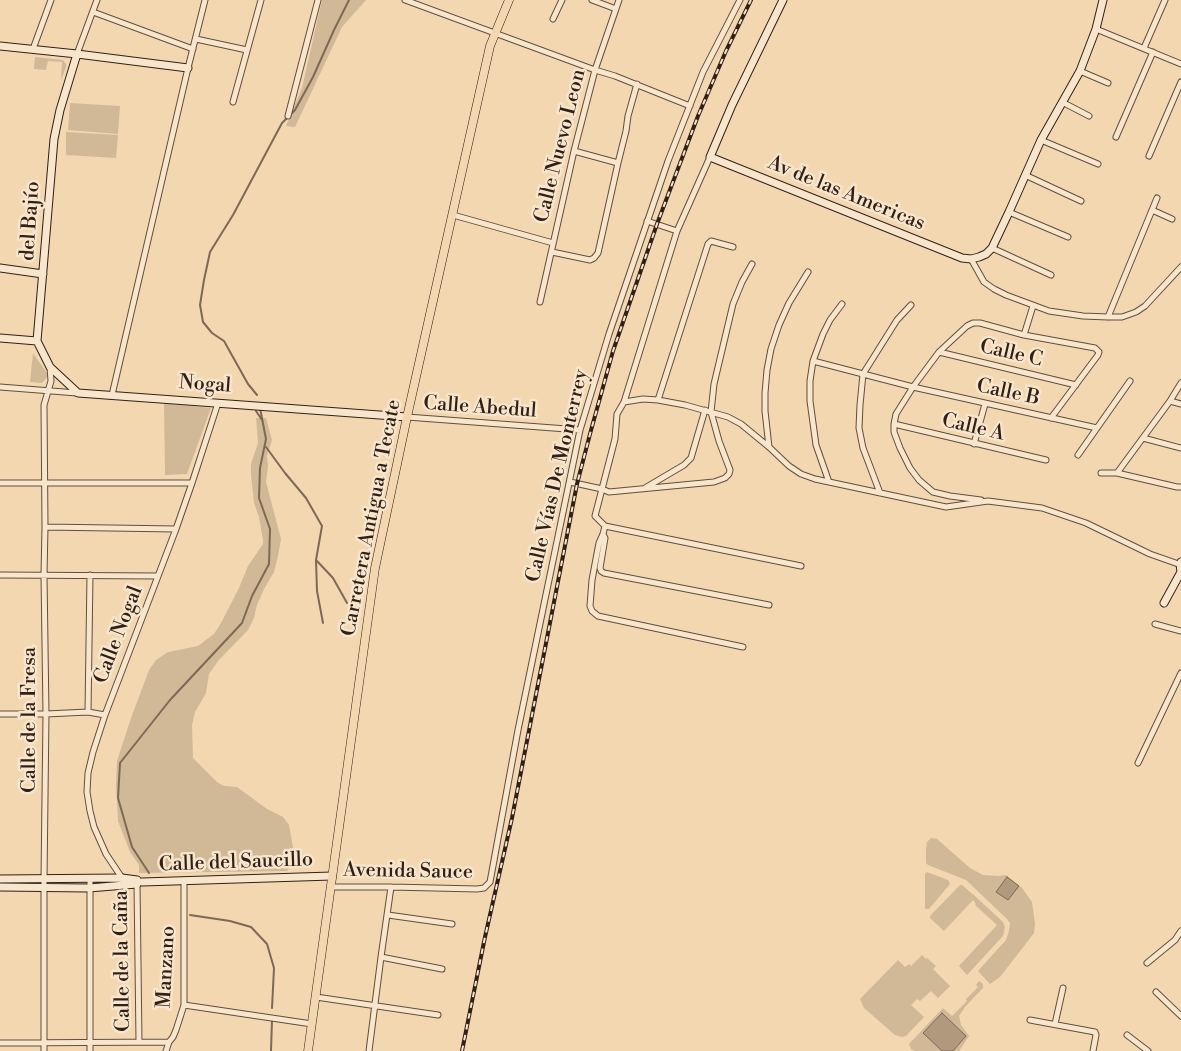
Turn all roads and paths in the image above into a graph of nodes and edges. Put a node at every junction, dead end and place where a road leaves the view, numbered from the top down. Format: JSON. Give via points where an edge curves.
{"nodes":[{"id":1,"x":51,"y":0,"type":"edge"},
{"id":2,"x":97,"y":0,"type":"edge"},
{"id":3,"x":205,"y":0,"type":"edge"},
{"id":4,"x":261,"y":0,"type":"edge"},
{"id":5,"x":318,"y":0,"type":"edge"},
{"id":6,"x":405,"y":0,"type":"edge"},
{"id":7,"x":509,"y":0,"type":"edge"},
{"id":8,"x":562,"y":0,"type":"edge"},
{"id":9,"x":592,"y":0,"type":"edge"},
{"id":10,"x":620,"y":0,"type":"edge"},
{"id":11,"x":740,"y":0,"type":"edge"},
{"id":12,"x":783,"y":0,"type":"edge"},
{"id":13,"x":1103,"y":0,"type":"edge"},
{"id":14,"x":1165,"y":0,"type":"edge"},
{"id":15,"x":616,"y":9,"type":"junction"},
{"id":16,"x":93,"y":12,"type":"junction"},
{"id":17,"x":553,"y":20,"type":"dead end"},
{"id":18,"x":1096,"y":28,"type":"junction"},
{"id":19,"x":495,"y":33,"type":"junction"},
{"id":20,"x":196,"y":39,"type":"junction"},
{"id":21,"x":0,"y":46,"type":"edge"},
{"id":22,"x":1144,"y":48,"type":"junction"},
{"id":23,"x":33,"y":49,"type":"junction"},
{"id":24,"x":193,"y":49,"type":"junction"},
{"id":25,"x":247,"y":50,"type":"junction"},
{"id":26,"x":1153,"y":52,"type":"junction"},
{"id":27,"x":77,"y":54,"type":"junction"},
{"id":28,"x":1181,"y":64,"type":"edge"},
{"id":29,"x":188,"y":68,"type":"junction"},
{"id":30,"x":595,"y":70,"type":"junction"},
{"id":31,"x":1080,"y":71,"type":"junction"},
{"id":32,"x":1181,"y":82,"type":"edge"},
{"id":33,"x":1108,"y":83,"type":"dead end"},
{"id":34,"x":637,"y":84,"type":"junction"},
{"id":35,"x":233,"y":102,"type":"dead end"},
{"id":36,"x":1062,"y":102,"type":"junction"},
{"id":37,"x":690,"y":106,"type":"junction"},
{"id":38,"x":288,"y":116,"type":"dead end"},
{"id":39,"x":1089,"y":116,"type":"dead end"},
{"id":40,"x":1116,"y":137,"type":"dead end"},
{"id":41,"x":1040,"y":140,"type":"junction"},
{"id":42,"x":574,"y":151,"type":"junction"},
{"id":43,"x":1149,"y":156,"type":"dead end"},
{"id":44,"x":710,"y":157,"type":"junction"},
{"id":45,"x":618,"y":164,"type":"junction"},
{"id":46,"x":1098,"y":164,"type":"dead end"},
{"id":47,"x":1025,"y":175,"type":"junction"},
{"id":48,"x":1157,"y":198,"type":"dead end"},
{"id":49,"x":1082,"y":201,"type":"dead end"},
{"id":50,"x":1152,"y":210,"type":"junction"},
{"id":51,"x":1009,"y":212,"type":"junction"},
{"id":52,"x":453,"y":215,"type":"junction"},
{"id":53,"x":1172,"y":219,"type":"dead end"},
{"id":54,"x":648,"y":221,"type":"junction"},
{"id":55,"x":676,"y":231,"type":"junction"},
{"id":56,"x":1068,"y":237,"type":"dead end"},
{"id":57,"x":552,"y":243,"type":"junction"},
{"id":58,"x":733,"y":247,"type":"dead end"},
{"id":59,"x":992,"y":248,"type":"junction"},
{"id":60,"x":552,"y":252,"type":"junction"},
{"id":61,"x":970,"y":259,"type":"junction"},
{"id":62,"x":752,"y":264,"type":"dead end"},
{"id":63,"x":1181,"y":267,"type":"edge"},
{"id":64,"x":0,"y":268,"type":"edge"},
{"id":65,"x":808,"y":272,"type":"dead end"},
{"id":66,"x":43,"y":274,"type":"junction"},
{"id":67,"x":1052,"y":276,"type":"dead end"},
{"id":68,"x":540,"y":302,"type":"dead end"},
{"id":69,"x":842,"y":304,"type":"dead end"},
{"id":70,"x":911,"y":305,"type":"dead end"},
{"id":71,"x":1033,"y":306,"type":"junction"},
{"id":72,"x":1108,"y":317,"type":"junction"},
{"id":73,"x":1024,"y":335,"type":"junction"},
{"id":74,"x":0,"y":338,"type":"edge"},
{"id":75,"x":37,"y":341,"type":"junction"},
{"id":76,"x":940,"y":352,"type":"junction"},
{"id":77,"x":813,"y":361,"type":"junction"},
{"id":78,"x":50,"y":367,"type":"junction"},
{"id":79,"x":863,"y":374,"type":"junction"},
{"id":80,"x":1130,"y":381,"type":"dead end"},
{"id":81,"x":1181,"y":383,"type":"edge"},
{"id":82,"x":1076,"y":385,"type":"junction"},
{"id":83,"x":0,"y":386,"type":"edge"},
{"id":84,"x":913,"y":387,"type":"junction"},
{"id":85,"x":48,"y":390,"type":"junction"},
{"id":86,"x":78,"y":393,"type":"junction"},
{"id":87,"x":112,"y":395,"type":"junction"},
{"id":88,"x":658,"y":400,"type":"junction"},
{"id":89,"x":1170,"y":401,"type":"junction"},
{"id":90,"x":624,"y":402,"type":"junction"},
{"id":91,"x":218,"y":403,"type":"junction"},
{"id":92,"x":986,"y":404,"type":"junction"},
{"id":93,"x":1181,"y":404,"type":"edge"},
{"id":94,"x":708,"y":411,"type":"junction"},
{"id":95,"x":407,"y":417,"type":"junction"},
{"id":96,"x":1052,"y":418,"type":"junction"},
{"id":97,"x":894,"y":424,"type":"junction"},
{"id":98,"x":1097,"y":428,"type":"junction"},
{"id":99,"x":580,"y":430,"type":"junction"},
{"id":100,"x":1143,"y":438,"type":"junction"},
{"id":101,"x":974,"y":444,"type":"junction"},
{"id":102,"x":769,"y":447,"type":"junction"},
{"id":103,"x":1181,"y":448,"type":"edge"},
{"id":104,"x":1078,"y":454,"type":"dead end"},
{"id":105,"x":1046,"y":460,"type":"dead end"},
{"id":106,"x":1101,"y":473,"type":"dead end"},
{"id":107,"x":1117,"y":473,"type":"junction"},
{"id":108,"x":44,"y":482,"type":"junction"},
{"id":109,"x":570,"y":482,"type":"junction"},
{"id":110,"x":829,"y":482,"type":"junction"},
{"id":111,"x":0,"y":483,"type":"edge"},
{"id":112,"x":192,"y":483,"type":"junction"},
{"id":113,"x":1181,"y":487,"type":"edge"},
{"id":114,"x":602,"y":489,"type":"junction"},
{"id":115,"x":643,"y":490,"type":"junction"},
{"id":116,"x":880,"y":493,"type":"junction"},
{"id":117,"x":988,"y":501,"type":"junction"},
{"id":118,"x":604,"y":526,"type":"junction"},
{"id":119,"x":45,"y":527,"type":"junction"},
{"id":120,"x":176,"y":529,"type":"junction"},
{"id":121,"x":603,"y":534,"type":"junction"},
{"id":122,"x":801,"y":566,"type":"dead end"},
{"id":123,"x":1181,"y":567,"type":"edge"},
{"id":124,"x":0,"y":575,"type":"edge"},
{"id":125,"x":44,"y":576,"type":"junction"},
{"id":126,"x":90,"y":576,"type":"junction"},
{"id":127,"x":158,"y":576,"type":"junction"},
{"id":128,"x":1164,"y":604,"type":"dead end"},
{"id":129,"x":768,"y":605,"type":"dead end"},
{"id":130,"x":1155,"y":624,"type":"dead end"},
{"id":131,"x":1181,"y":631,"type":"edge"},
{"id":132,"x":743,"y":646,"type":"dead end"},
{"id":133,"x":1181,"y":673,"type":"edge"},
{"id":134,"x":88,"y":712,"type":"junction"},
{"id":135,"x":0,"y":714,"type":"edge"},
{"id":136,"x":46,"y":714,"type":"junction"},
{"id":137,"x":105,"y":715,"type":"junction"},
{"id":138,"x":1138,"y":763,"type":"dead end"},
{"id":139,"x":332,"y":876,"type":"junction"},
{"id":140,"x":0,"y":878,"type":"edge"},
{"id":141,"x":122,"y":878,"type":"junction"},
{"id":142,"x":90,"y":879,"type":"junction"},
{"id":143,"x":184,"y":881,"type":"junction"},
{"id":144,"x":139,"y":882,"type":"junction"},
{"id":145,"x":44,"y":883,"type":"junction"},
{"id":146,"x":331,"y":886,"type":"junction"},
{"id":147,"x":391,"y":886,"type":"junction"},
{"id":148,"x":0,"y":887,"type":"edge"},
{"id":149,"x":90,"y":888,"type":"junction"},
{"id":150,"x":484,"y":888,"type":"joint"},
{"id":151,"x":388,"y":915,"type":"junction"},
{"id":152,"x":452,"y":924,"type":"dead end"},
{"id":153,"x":1181,"y":931,"type":"edge"},
{"id":154,"x":381,"y":957,"type":"junction"},
{"id":155,"x":1147,"y":963,"type":"dead end"},
{"id":156,"x":442,"y":969,"type":"dead end"},
{"id":157,"x":1063,"y":988,"type":"dead end"},
{"id":158,"x":1156,"y":992,"type":"dead end"},
{"id":159,"x":316,"y":997,"type":"junction"},
{"id":160,"x":184,"y":1005,"type":"junction"},
{"id":161,"x":374,"y":1005,"type":"junction"},
{"id":162,"x":438,"y":1015,"type":"dead end"},
{"id":163,"x":1181,"y":1016,"type":"edge"},
{"id":164,"x":1030,"y":1020,"type":"dead end"},
{"id":165,"x":312,"y":1024,"type":"junction"},
{"id":166,"x":1055,"y":1024,"type":"junction"},
{"id":167,"x":1127,"y":1035,"type":"dead end"},
{"id":168,"x":44,"y":1042,"type":"junction"},
{"id":169,"x":90,"y":1042,"type":"junction"},
{"id":170,"x":139,"y":1042,"type":"junction"},
{"id":171,"x":169,"y":1042,"type":"junction"},
{"id":172,"x":0,"y":1043,"type":"edge"},
{"id":173,"x":44,"y":1051,"type":"edge"},
{"id":174,"x":90,"y":1051,"type":"edge"},
{"id":175,"x":166,"y":1051,"type":"edge"},
{"id":176,"x":308,"y":1051,"type":"edge"},
{"id":177,"x":369,"y":1051,"type":"edge"},
{"id":178,"x":1093,"y":1051,"type":"edge"},
{"id":179,"x":1148,"y":1051,"type":"edge"}],
"edges":[{"from":1,"to":23,"type":"street"},
{"from":2,"to":16,"type":"street"},
{"from":3,"to":20,"type":"street"},
{"from":4,"to":25,"type":"street"},
{"from":5,"to":38,"type":"street"},
{"from":6,"to":19,"type":"street"},
{"from":7,"to":19,"type":"main road","name":"Carretera Antigua a Tecate"},
{"from":8,"to":17,"type":"street"},
{"from":9,"to":15,"type":"street"},
{"from":10,"to":15,"type":"street","name":"Calle Nuevo Leon"},
{"from":11,"to":37,"type":"street","name":"Calle Vías De Monterrey","via":[[703,72]]},
{"from":12,"to":44,"type":"street"},
{"from":13,"to":18,"type":"street"},
{"from":14,"to":22,"type":"street"},
{"from":15,"to":30,"type":"street","name":"Calle Nuevo Leon"},
{"from":16,"to":24,"type":"street"},
{"from":16,"to":27,"type":"street"},
{"from":18,"to":22,"type":"street"},
{"from":18,"to":31,"type":"street"},
{"from":19,"to":30,"type":"street"},
{"from":19,"to":52,"type":"main road","name":"Carretera Antigua a Tecate"},
{"from":20,"to":24,"type":"street"},
{"from":20,"to":25,"type":"street"},
{"from":21,"to":23,"type":"street"},
{"from":22,"to":26,"type":"street"},
{"from":23,"to":27,"type":"street"},
{"from":24,"to":29,"type":"street"},
{"from":25,"to":35,"type":"street"},
{"from":26,"to":28,"type":"street"},
{"from":26,"to":40,"type":"street"},
{"from":27,"to":29,"type":"street"},
{"from":27,"to":66,"type":"street","name":"del Bajío","via":[[54,139]]},
{"from":29,"to":87,"type":"street"},
{"from":30,"to":34,"type":"street"},
{"from":30,"to":42,"type":"street","name":"Calle Nuevo Leon"},
{"from":31,"to":33,"type":"street"},
{"from":31,"to":36,"type":"street"},
{"from":32,"to":43,"type":"street"},
{"from":34,"to":37,"type":"street"},
{"from":34,"to":45,"type":"street"},
{"from":36,"to":39,"type":"street"},
{"from":36,"to":41,"type":"street"},
{"from":37,"to":54,"type":"street","name":"Calle Vías De Monterrey"},
{"from":41,"to":46,"type":"street"},
{"from":41,"to":47,"type":"street"},
{"from":42,"to":45,"type":"street"},
{"from":42,"to":57,"type":"street","name":"Calle Nuevo Leon"},
{"from":44,"to":55,"type":"street"},
{"from":44,"to":61,"type":"street","name":"Av de las Americas"},
{"from":45,"to":60,"type":"street","via":[[598,253],[590,260]]},
{"from":47,"to":49,"type":"street"},
{"from":47,"to":51,"type":"street"},
{"from":48,"to":50,"type":"street"},
{"from":50,"to":53,"type":"street"},
{"from":50,"to":72,"type":"street"},
{"from":51,"to":56,"type":"street"},
{"from":51,"to":59,"type":"street"},
{"from":52,"to":57,"type":"street"},
{"from":52,"to":95,"type":"main road","name":"Carretera Antigua a Tecate"},
{"from":54,"to":55,"type":"street"},
{"from":54,"to":99,"type":"street","name":"Calle Vías De Monterrey"},
{"from":55,"to":90,"type":"street"},
{"from":57,"to":60,"type":"street","name":"Calle Nuevo Leon"},
{"from":58,"to":88,"type":"street","via":[[710,241],[708,244]]},
{"from":59,"to":61,"type":"street","via":[[986,254]]},
{"from":59,"to":67,"type":"street"},
{"from":60,"to":68,"type":"street","name":"Calle Nuevo Leon"},
{"from":61,"to":71,"type":"street","via":[[984,282]]},
{"from":62,"to":94,"type":"street","via":[[733,304]]},
{"from":63,"to":72,"type":"street","via":[[1145,306],[1122,317]]},
{"from":64,"to":66,"type":"street"},
{"from":65,"to":102,"type":"street","via":[[779,325],[766,370],[765,411]]},
{"from":66,"to":75,"type":"street","name":"del Bajío"},
{"from":69,"to":77,"type":"street","via":[[830,320]]},
{"from":70,"to":79,"type":"street","via":[[897,320]]},
{"from":71,"to":72,"type":"street","via":[[1083,316]]},
{"from":71,"to":73,"type":"street"},
{"from":73,"to":76,"type":"street","via":[[973,323]]},
{"from":73,"to":82,"type":"street","via":[[1096,348],[1098,356]]},
{"from":74,"to":75,"type":"street"},
{"from":75,"to":78,"type":"street"},
{"from":76,"to":82,"type":"street","name":"Calle C"},
{"from":76,"to":84,"type":"street"},
{"from":77,"to":79,"type":"street","name":"Calle B"},
{"from":77,"to":110,"type":"street","via":[[810,382],[813,424],[816,445]]},
{"from":78,"to":85,"type":"street"},
{"from":78,"to":86,"type":"street"},
{"from":79,"to":84,"type":"street","name":"Calle B"},
{"from":79,"to":116,"type":"street","via":[[859,428]]},
{"from":80,"to":98,"type":"street"},
{"from":81,"to":89,"type":"street"},
{"from":82,"to":96,"type":"street"},
{"from":83,"to":85,"type":"street","name":"Nogal"},
{"from":84,"to":92,"type":"street","name":"Calle B"},
{"from":84,"to":97,"type":"street","via":[[896,414]]},
{"from":85,"to":86,"type":"street","name":"Nogal"},
{"from":85,"to":108,"type":"street","name":"Calle de la Fresa","via":[[44,404]]},
{"from":86,"to":87,"type":"street","name":"Nogal"},
{"from":87,"to":91,"type":"street","name":"Nogal"},
{"from":88,"to":90,"type":"street"},
{"from":88,"to":94,"type":"street"},
{"from":89,"to":93,"type":"street"},
{"from":89,"to":100,"type":"street"},
{"from":90,"to":114,"type":"street","via":[[617,414],[615,439]]},
{"from":91,"to":95,"type":"street","name":"Nogal"},
{"from":91,"to":112,"type":"street","name":"Calle Nogal"},
{"from":92,"to":96,"type":"street","name":"Calle B"},
{"from":92,"to":101,"type":"street"},
{"from":94,"to":102,"type":"street","via":[[741,424]]},
{"from":94,"to":115,"type":"street","via":[[691,458]]},
{"from":94,"to":115,"type":"street","via":[[729,474],[714,482]]},
{"from":95,"to":99,"type":"street","name":"Calle Abedul"},
{"from":95,"to":139,"type":"main road","name":"Carretera Antigua a Tecate","via":[[372,584]]},
{"from":96,"to":98,"type":"street","name":"Calle B"},
{"from":97,"to":101,"type":"street","name":"Calle A"},
{"from":97,"to":117,"type":"street","via":[[894,432],[910,468],[932,492]]},
{"from":98,"to":104,"type":"street"},
{"from":99,"to":109,"type":"street","name":"Calle Vías De Monterrey"},
{"from":100,"to":103,"type":"street"},
{"from":100,"to":107,"type":"street"},
{"from":101,"to":105,"type":"street","name":"Calle A"},
{"from":102,"to":110,"type":"street","via":[[801,474]]},
{"from":106,"to":107,"type":"street"},
{"from":107,"to":113,"type":"street"},
{"from":108,"to":111,"type":"street"},
{"from":108,"to":112,"type":"street"},
{"from":108,"to":119,"type":"street","name":"Calle de la Fresa"},
{"from":109,"to":114,"type":"street"},
{"from":109,"to":150,"type":"street","name":"Calle Vías De Monterrey","via":[[490,882]]},
{"from":110,"to":116,"type":"street"},
{"from":112,"to":120,"type":"street","name":"Calle Nogal"},
{"from":114,"to":115,"type":"street","via":[[609,492]]},
{"from":114,"to":118,"type":"street","via":[[595,516]]},
{"from":116,"to":117,"type":"street","via":[[946,507]]},
{"from":117,"to":123,"type":"street","via":[[1042,508],[1086,523]]},
{"from":118,"to":121,"type":"street"},
{"from":118,"to":122,"type":"street"},
{"from":119,"to":120,"type":"street"},
{"from":119,"to":125,"type":"street","name":"Calle de la Fresa"},
{"from":120,"to":127,"type":"street","name":"Calle Nogal"},
{"from":121,"to":129,"type":"street","via":[[600,568],[604,573]]},
{"from":121,"to":132,"type":"street","via":[[592,580],[590,606],[598,616]]},
{"from":123,"to":128,"type":"street"},
{"from":124,"to":125,"type":"street"},
{"from":125,"to":126,"type":"street"},
{"from":125,"to":136,"type":"street","name":"Calle de la Fresa"},
{"from":126,"to":127,"type":"street"},
{"from":126,"to":134,"type":"street"},
{"from":127,"to":137,"type":"street","name":"Calle Nogal"},
{"from":130,"to":131,"type":"street"},
{"from":133,"to":138,"type":"street"},
{"from":134,"to":136,"type":"street"},
{"from":134,"to":137,"type":"street"},
{"from":135,"to":136,"type":"street"},
{"from":136,"to":145,"type":"street","name":"Calle de la Fresa"},
{"from":137,"to":141,"type":"street","name":"Calle Nogal","via":[[91,759],[88,792],[94,828]]},
{"from":139,"to":143,"type":"street","name":"Calle del Saucillo"},
{"from":139,"to":146,"type":"main road","name":"Carretera Antigua a Tecate"},
{"from":140,"to":145,"type":"street","name":"Calle del Saucillo"},
{"from":141,"to":142,"type":"street","name":"Calle del Saucillo"},
{"from":141,"to":144,"type":"street","name":"Calle del Saucillo"},
{"from":142,"to":145,"type":"street","name":"Calle del Saucillo"},
{"from":142,"to":149,"type":"street"},
{"from":143,"to":144,"type":"street","name":"Calle del Saucillo"},
{"from":143,"to":160,"type":"street","name":"Manzano"},
{"from":144,"to":149,"type":"street","name":"Calle del Saucillo"},
{"from":144,"to":170,"type":"street","name":"Calle de la Caña"},
{"from":145,"to":148,"type":"street","name":"Calle del Saucillo"},
{"from":145,"to":149,"type":"street","name":"Calle del Saucillo"},
{"from":145,"to":168,"type":"street","name":"Calle de la Fresa"},
{"from":146,"to":147,"type":"street","name":"Avenida Sauce"},
{"from":146,"to":159,"type":"main road","name":"Carretera Antigua a Tecate"},
{"from":147,"to":150,"type":"street","name":"Avenida Sauce"},
{"from":147,"to":151,"type":"street"},
{"from":149,"to":169,"type":"street"},
{"from":151,"to":152,"type":"street"},
{"from":151,"to":154,"type":"street"},
{"from":153,"to":155,"type":"street"},
{"from":154,"to":156,"type":"street"},
{"from":154,"to":161,"type":"street"},
{"from":157,"to":166,"type":"street"},
{"from":158,"to":163,"type":"street"},
{"from":159,"to":161,"type":"street"},
{"from":159,"to":165,"type":"main road","name":"Carretera Antigua a Tecate"},
{"from":160,"to":165,"type":"street"},
{"from":160,"to":171,"type":"street","name":"Manzano"},
{"from":161,"to":162,"type":"street"},
{"from":161,"to":177,"type":"street"},
{"from":164,"to":166,"type":"street"},
{"from":165,"to":176,"type":"main road","name":"Carretera Antigua a Tecate"},
{"from":166,"to":178,"type":"street","via":[[1096,1032]]},
{"from":167,"to":179,"type":"street"},
{"from":168,"to":169,"type":"street"},
{"from":168,"to":172,"type":"street"},
{"from":168,"to":173,"type":"street","name":"Calle de la Fresa"},
{"from":169,"to":170,"type":"street"},
{"from":169,"to":174,"type":"street"},
{"from":170,"to":171,"type":"street"},
{"from":171,"to":175,"type":"street","name":"Manzano"}]}
